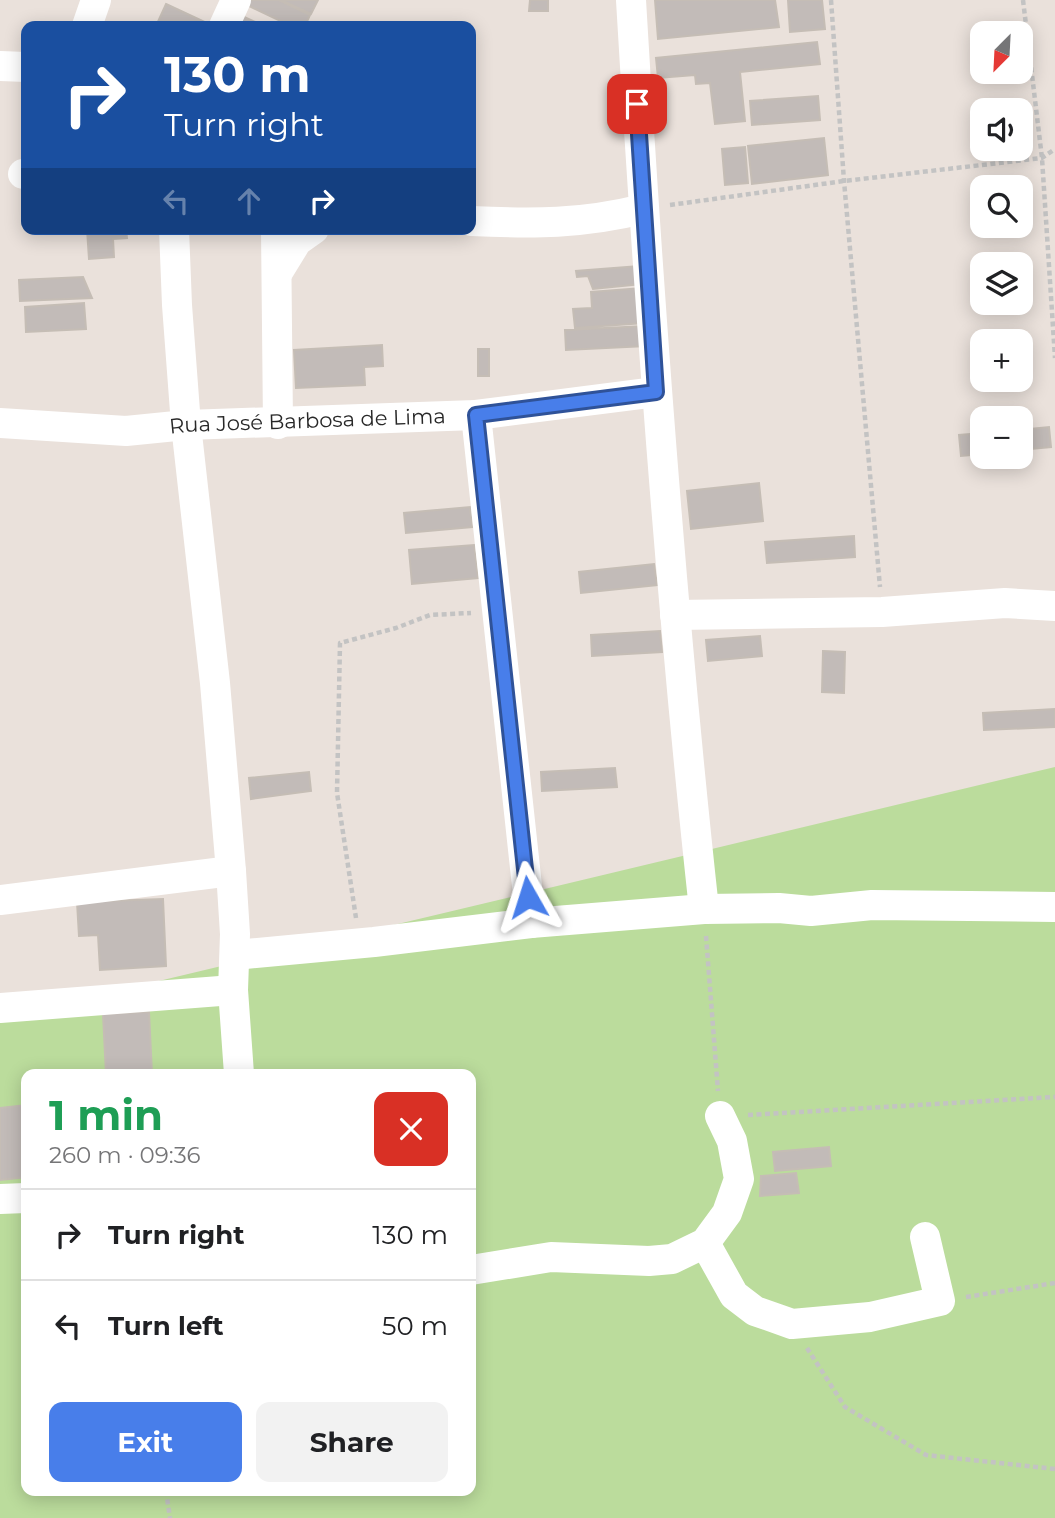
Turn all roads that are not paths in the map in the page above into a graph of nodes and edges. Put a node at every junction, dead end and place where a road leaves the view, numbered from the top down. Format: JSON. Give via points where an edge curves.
{"nodes":[{"id":1,"x":96,"y":0,"type":"edge"},
{"id":2,"x":236,"y":0,"type":"edge"},
{"id":3,"x":631,"y":0,"type":"edge"},
{"id":4,"x":89,"y":21,"type":"edge"},
{"id":5,"x":226,"y":21,"type":"edge"},
{"id":6,"x":0,"y":66,"type":"edge"},
{"id":7,"x":21,"y":67,"type":"edge"},
{"id":8,"x":643,"y":209,"type":"junction"},
{"id":9,"x":476,"y":221,"type":"edge"},
{"id":10,"x":174,"y":235,"type":"edge"},
{"id":11,"x":276,"y":235,"type":"edge"},
{"id":12,"x":306,"y":235,"type":"edge"},
{"id":13,"x":278,"y":272,"type":"junction"},
{"id":14,"x":656,"y":392,"type":"junction"},
{"id":15,"x":476,"y":415,"type":"junction"},
{"id":16,"x":0,"y":423,"type":"edge"},
{"id":17,"x":278,"y":424,"type":"junction"},
{"id":18,"x":186,"y":425,"type":"junction"},
{"id":19,"x":1055,"y":606,"type":"edge"},
{"id":20,"x":675,"y":615,"type":"junction"},
{"id":21,"x":231,"y":871,"type":"junction"},
{"id":22,"x":0,"y":900,"type":"edge"},
{"id":23,"x":1055,"y":907,"type":"edge"},
{"id":24,"x":704,"y":909,"type":"junction"},
{"id":25,"x":531,"y":923,"type":"junction"},
{"id":26,"x":235,"y":955,"type":"junction"},
{"id":27,"x":233,"y":990,"type":"junction"},
{"id":28,"x":0,"y":1008,"type":"edge"},
{"id":29,"x":239,"y":1069,"type":"edge"},
{"id":30,"x":720,"y":1116,"type":"road end"},
{"id":31,"x":21,"y":1198,"type":"edge"},
{"id":32,"x":0,"y":1199,"type":"edge"},
{"id":33,"x":925,"y":1237,"type":"dead end"},
{"id":34,"x":705,"y":1243,"type":"junction"},
{"id":35,"x":476,"y":1269,"type":"edge"}],
"edges":[{"from":1,"to":4,"type":"street"},
{"from":2,"to":5,"type":"street"},
{"from":3,"to":8,"type":"street"},
{"from":6,"to":7,"type":"street"},
{"from":8,"to":9,"type":"street","via":[[575,222]]},
{"from":8,"to":14,"type":"street"},
{"from":10,"to":18,"type":"street"},
{"from":11,"to":13,"type":"street"},
{"from":12,"to":13,"type":"street"},
{"from":13,"to":17,"type":"street"},
{"from":14,"to":15,"type":"street","name":"Rua José Barbosa de Lima"},
{"from":14,"to":20,"type":"street"},
{"from":15,"to":17,"type":"street","name":"Rua José Barbosa de Lima"},
{"from":15,"to":25,"type":"street"},
{"from":16,"to":18,"type":"street","name":"Rua José Barbosa de Lima","via":[[125,431]]},
{"from":17,"to":18,"type":"street","name":"Rua José Barbosa de Lima"},
{"from":18,"to":21,"type":"street"},
{"from":19,"to":20,"type":"street"},
{"from":20,"to":24,"type":"street"},
{"from":21,"to":22,"type":"street"},
{"from":21,"to":26,"type":"street"},
{"from":23,"to":24,"type":"street"},
{"from":24,"to":25,"type":"street"},
{"from":25,"to":26,"type":"street"},
{"from":26,"to":27,"type":"street"},
{"from":27,"to":28,"type":"street"},
{"from":27,"to":29,"type":"street"},
{"from":30,"to":34,"type":"street","via":[[732,1141],[739,1179],[727,1213]]},
{"from":31,"to":32,"type":"street"},
{"from":33,"to":34,"type":"street","via":[[940,1301],[870,1317],[792,1324],[755,1311],[734,1294]]},
{"from":34,"to":35,"type":"street","via":[[672,1259],[551,1257]]}]}
